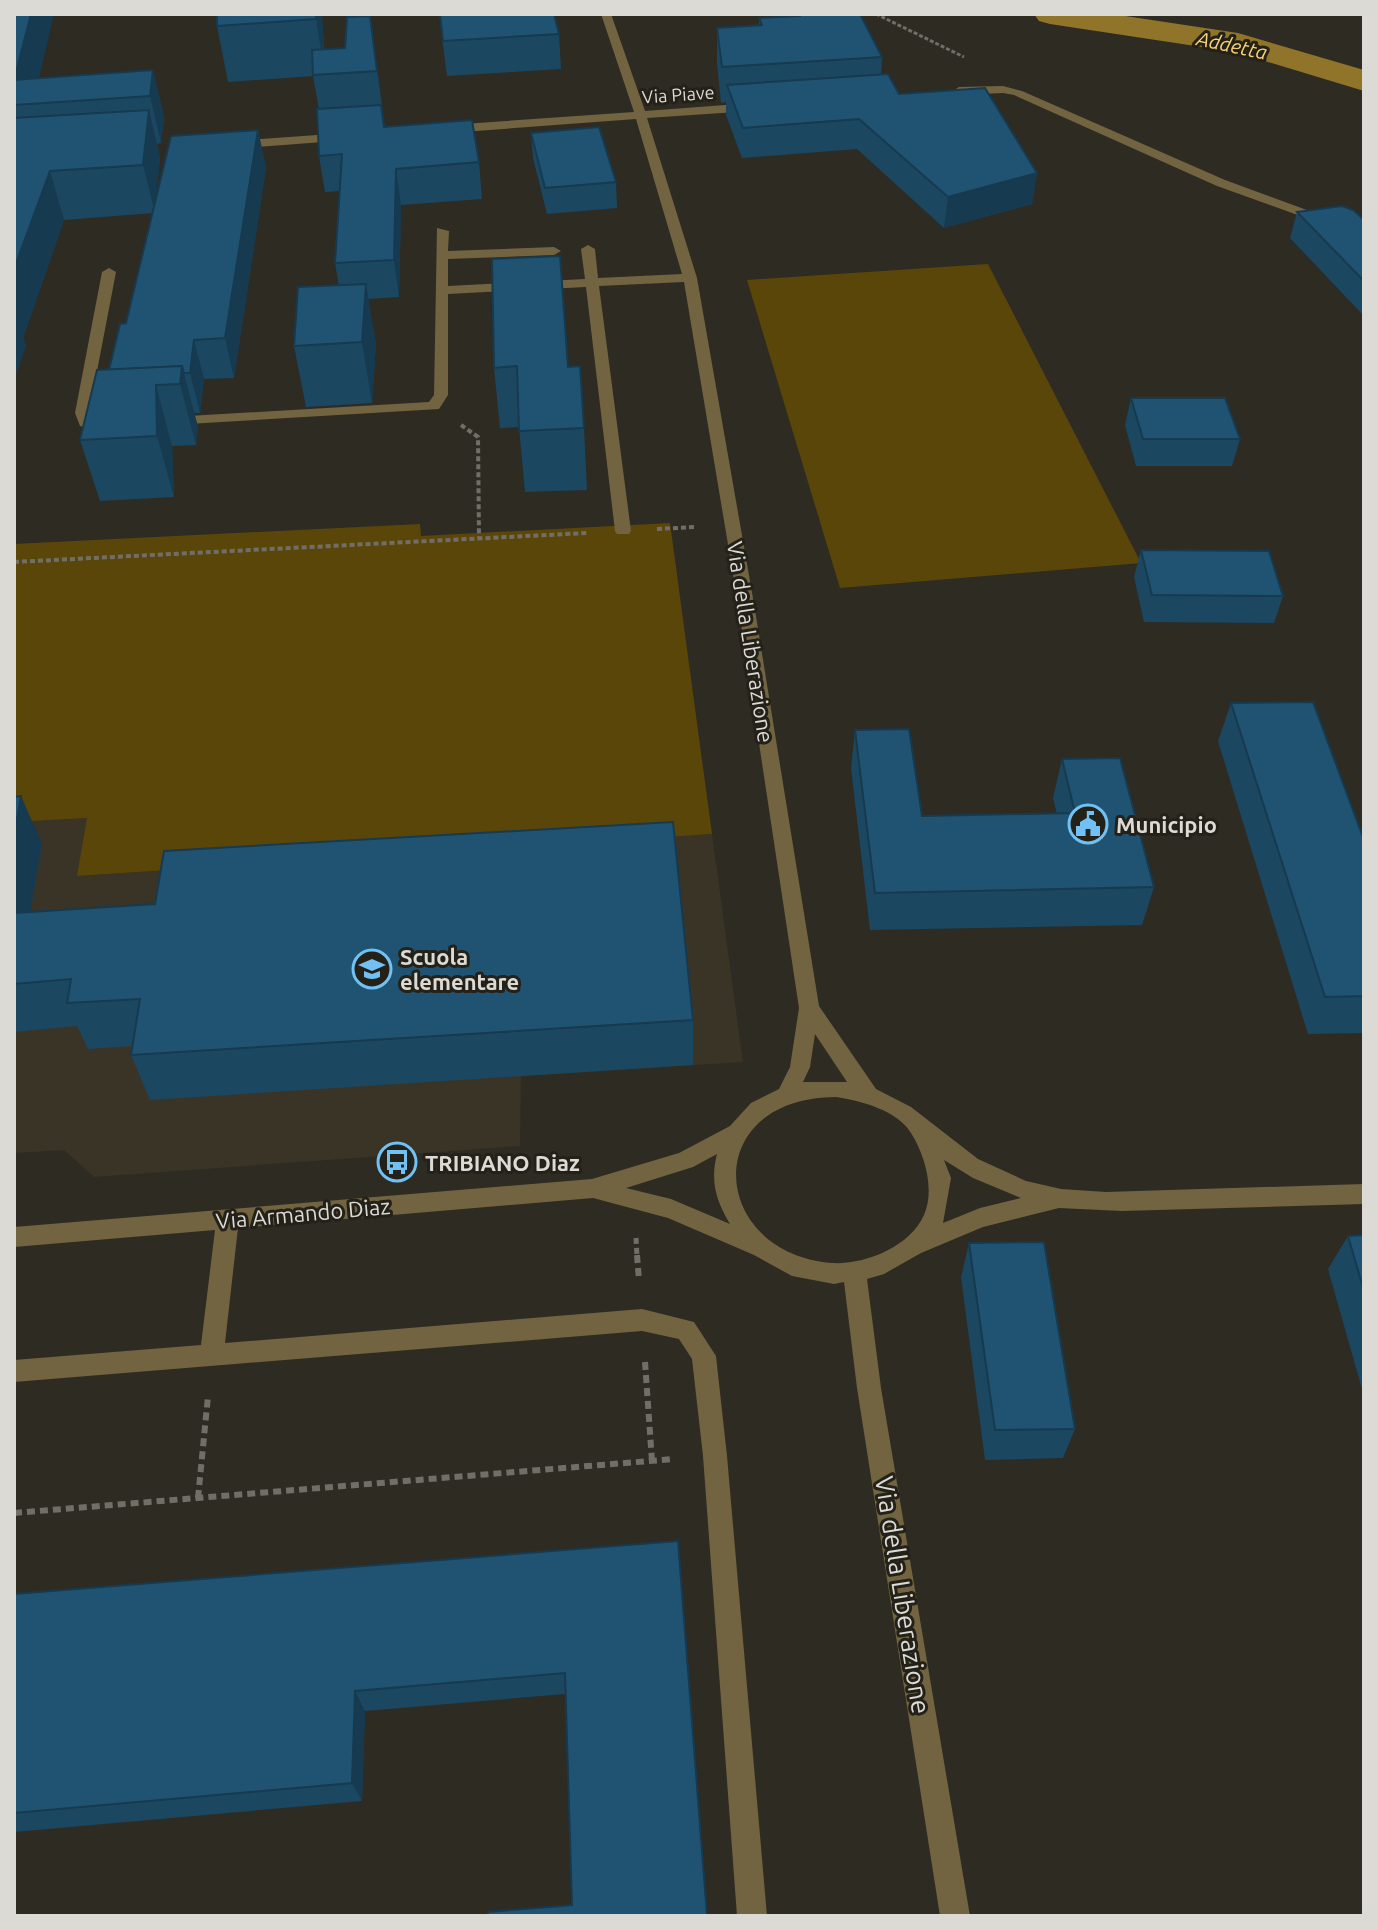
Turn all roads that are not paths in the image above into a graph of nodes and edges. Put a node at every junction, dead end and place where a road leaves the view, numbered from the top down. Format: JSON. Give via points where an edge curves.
{"nodes":[{"id":1,"x":606,"y":14,"type":"edge"},
{"id":2,"x":941,"y":92,"type":"edge"},
{"id":3,"x":766,"y":106,"type":"edge"},
{"id":4,"x":640,"y":115,"type":"junction"},
{"id":5,"x":442,"y":130,"type":"edge"},
{"id":6,"x":363,"y":135,"type":"edge"},
{"id":7,"x":220,"y":146,"type":"edge"},
{"id":8,"x":442,"y":231,"type":"dead end"},
{"id":9,"x":1364,"y":235,"type":"edge"},
{"id":10,"x":588,"y":249,"type":"dead end"},
{"id":11,"x":554,"y":251,"type":"dead end"},
{"id":12,"x":442,"y":255,"type":"junction"},
{"id":13,"x":109,"y":272,"type":"dead end"},
{"id":14,"x":690,"y":278,"type":"junction"},
{"id":15,"x":592,"y":283,"type":"junction"},
{"id":16,"x":442,"y":290,"type":"junction"},
{"id":17,"x":623,"y":531,"type":"road end"},
{"id":18,"x":809,"y":1008,"type":"junction"},
{"id":19,"x":787,"y":1095,"type":"junction"},
{"id":20,"x":868,"y":1095,"type":"junction"},
{"id":21,"x":921,"y":1130,"type":"junction"},
{"id":22,"x":739,"y":1131,"type":"junction"},
{"id":23,"x":592,"y":1189,"type":"junction"},
{"id":24,"x":1364,"y":1194,"type":"edge"},
{"id":25,"x":1063,"y":1199,"type":"junction"},
{"id":26,"x":228,"y":1219,"type":"junction"},
{"id":27,"x":14,"y":1237,"type":"edge"},
{"id":28,"x":914,"y":1247,"type":"junction"},
{"id":29,"x":761,"y":1248,"type":"junction"},
{"id":30,"x":855,"y":1274,"type":"junction"},
{"id":31,"x":212,"y":1355,"type":"junction"},
{"id":32,"x":14,"y":1371,"type":"edge"},
{"id":33,"x":752,"y":1916,"type":"edge"},
{"id":34,"x":955,"y":1916,"type":"edge"}],
"edges":[{"from":1,"to":4,"type":"street","name":"Via della Liberazione"},
{"from":2,"to":9,"type":"street","via":[[1018,93],[1208,178]]},
{"from":3,"to":4,"type":"street","name":"Via Piave"},
{"from":4,"to":5,"type":"street","name":"Via Piave"},
{"from":4,"to":14,"type":"street","name":"Via della Liberazione"},
{"from":6,"to":7,"type":"street"},
{"from":8,"to":12,"type":"street"},
{"from":10,"to":15,"type":"street"},
{"from":11,"to":12,"type":"street"},
{"from":12,"to":16,"type":"street"},
{"from":13,"to":16,"type":"street","via":[[82,413],[85,423],[434,406],[441,395]]},
{"from":14,"to":15,"type":"street"},
{"from":14,"to":18,"type":"street","name":"Via della Liberazione"},
{"from":15,"to":16,"type":"street"},
{"from":15,"to":17,"type":"street"},
{"from":18,"to":19,"type":"street","name":"Via della Liberazione","via":[[800,1067]]},
{"from":18,"to":20,"type":"street","name":"Via della Liberazione"},
{"from":19,"to":20,"type":"street","via":[[827,1088]]},
{"from":19,"to":22,"type":"street","via":[[753,1115]]},
{"from":20,"to":21,"type":"street","via":[[898,1109]]},
{"from":21,"to":25,"type":"street","via":[[989,1177]]},
{"from":21,"to":28,"type":"street","via":[[935,1152],[942,1190],[935,1218]]},
{"from":22,"to":23,"type":"street","name":"Via Armando Diaz","via":[[685,1160]]},
{"from":22,"to":29,"type":"street","via":[[726,1161],[725,1187],[739,1224]]},
{"from":23,"to":26,"type":"street","name":"Via Armando Diaz"},
{"from":23,"to":29,"type":"street","name":"Via Armando Diaz","via":[[671,1209]]},
{"from":24,"to":25,"type":"street"},
{"from":25,"to":28,"type":"street","via":[[980,1218]]},
{"from":26,"to":27,"type":"street","name":"Via Armando Diaz"},
{"from":26,"to":31,"type":"street"},
{"from":28,"to":30,"type":"street","via":[[882,1267]]},
{"from":29,"to":30,"type":"street","via":[[797,1267]]},
{"from":30,"to":34,"type":"street","name":"Via della Liberazione"},
{"from":31,"to":32,"type":"street"},
{"from":31,"to":33,"type":"street","via":[[642,1320],[686,1330],[704,1356]]}]}
